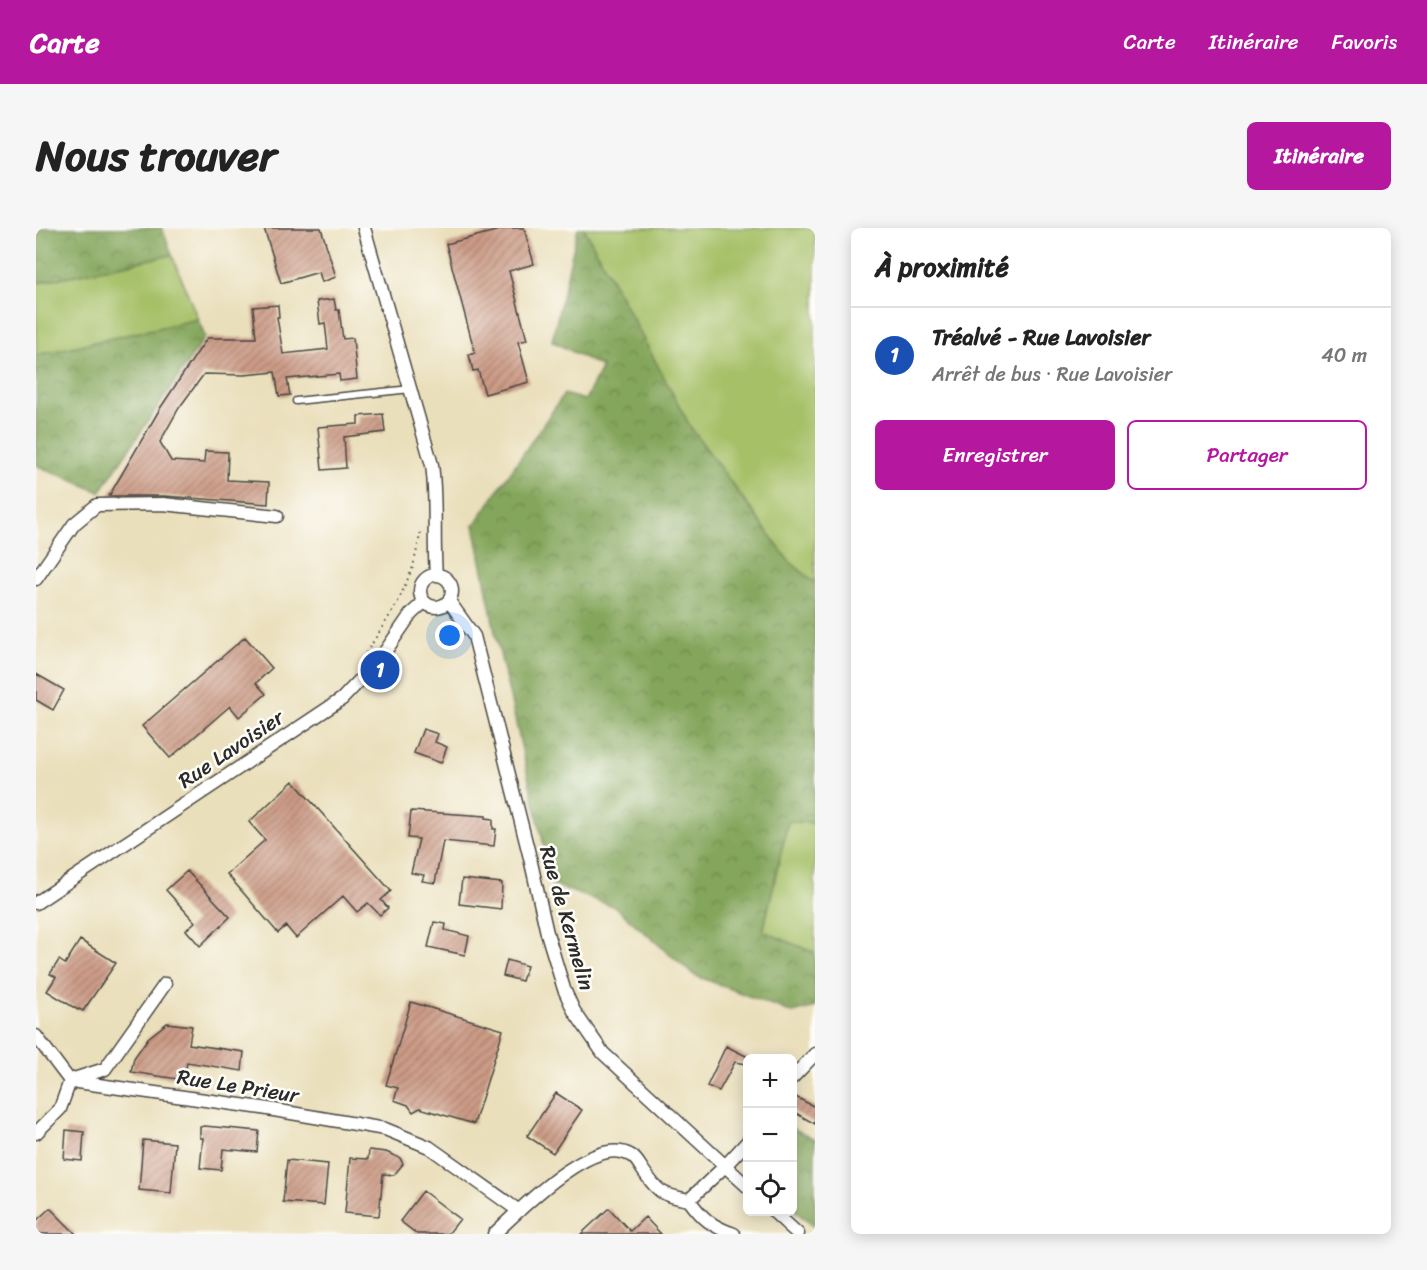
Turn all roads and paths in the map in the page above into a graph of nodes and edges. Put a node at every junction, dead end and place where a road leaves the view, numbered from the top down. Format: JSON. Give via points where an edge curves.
{"nodes":[{"id":1,"x":364,"y":228,"type":"edge"},
{"id":2,"x":412,"y":389,"type":"junction"},
{"id":3,"x":296,"y":401,"type":"dead end"},
{"id":4,"x":276,"y":516,"type":"dead end"},
{"id":5,"x":420,"y":537,"type":"dead end"},
{"id":6,"x":436,"y":575,"type":"junction"},
{"id":7,"x":36,"y":579,"type":"edge"},
{"id":8,"x":449,"y":601,"type":"junction"},
{"id":9,"x":424,"y":602,"type":"junction"},
{"id":10,"x":374,"y":665,"type":"junction"},
{"id":11,"x":36,"y":903,"type":"edge"},
{"id":12,"x":165,"y":984,"type":"dead end"},
{"id":13,"x":36,"y":1036,"type":"edge"},
{"id":14,"x":815,"y":1054,"type":"edge"},
{"id":15,"x":797,"y":1073,"type":"edge"},
{"id":16,"x":70,"y":1081,"type":"junction"},
{"id":17,"x":36,"y":1133,"type":"edge"},
{"id":18,"x":743,"y":1146,"type":"edge"},
{"id":19,"x":725,"y":1166,"type":"junction"},
{"id":20,"x":743,"y":1183,"type":"edge"},
{"id":21,"x":689,"y":1200,"type":"junction"},
{"id":22,"x":519,"y":1211,"type":"junction"},
{"id":23,"x":778,"y":1216,"type":"edge"},
{"id":24,"x":494,"y":1234,"type":"edge"},
{"id":25,"x":734,"y":1234,"type":"edge"},
{"id":26,"x":798,"y":1234,"type":"edge"}],
"edges":[{"from":1,"to":2,"type":"street"},
{"from":2,"to":3,"type":"lane"},
{"from":2,"to":6,"type":"street","via":[[435,485]]},
{"from":4,"to":7,"type":"street","via":[[163,504],[97,505],[74,524]]},
{"from":5,"to":10,"type":"path","via":[[413,567],[397,604],[367,651],[366,658]]},
{"from":6,"to":8,"type":"street","via":[[450,583]]},
{"from":6,"to":9,"type":"street","via":[[426,578],[421,586]]},
{"from":8,"to":9,"type":"street","via":[[435,607]]},
{"from":8,"to":19,"type":"street","name":"Rue de Kermelin","via":[[474,636],[547,933],[574,1011],[603,1053]]},
{"from":9,"to":10,"type":"street","name":"Rue Lavoisier"},
{"from":10,"to":11,"type":"street","name":"Rue Lavoisier","via":[[342,699]]},
{"from":12,"to":16,"type":"street","via":[[105,1069]]},
{"from":13,"to":16,"type":"street"},
{"from":14,"to":15,"type":"street"},
{"from":16,"to":17,"type":"street","via":[[60,1109]]},
{"from":16,"to":22,"type":"street","name":"Rue Le Prieur","via":[[386,1129],[429,1146]]},
{"from":18,"to":19,"type":"street"},
{"from":19,"to":20,"type":"street","name":"Rue de Kermelin"},
{"from":19,"to":21,"type":"street"},
{"from":21,"to":22,"type":"street","via":[[669,1197],[656,1188],[638,1161],[616,1151],[601,1153],[569,1168]]},
{"from":21,"to":25,"type":"street","via":[[702,1218]]},
{"from":22,"to":24,"type":"street"},
{"from":23,"to":26,"type":"street"}]}
